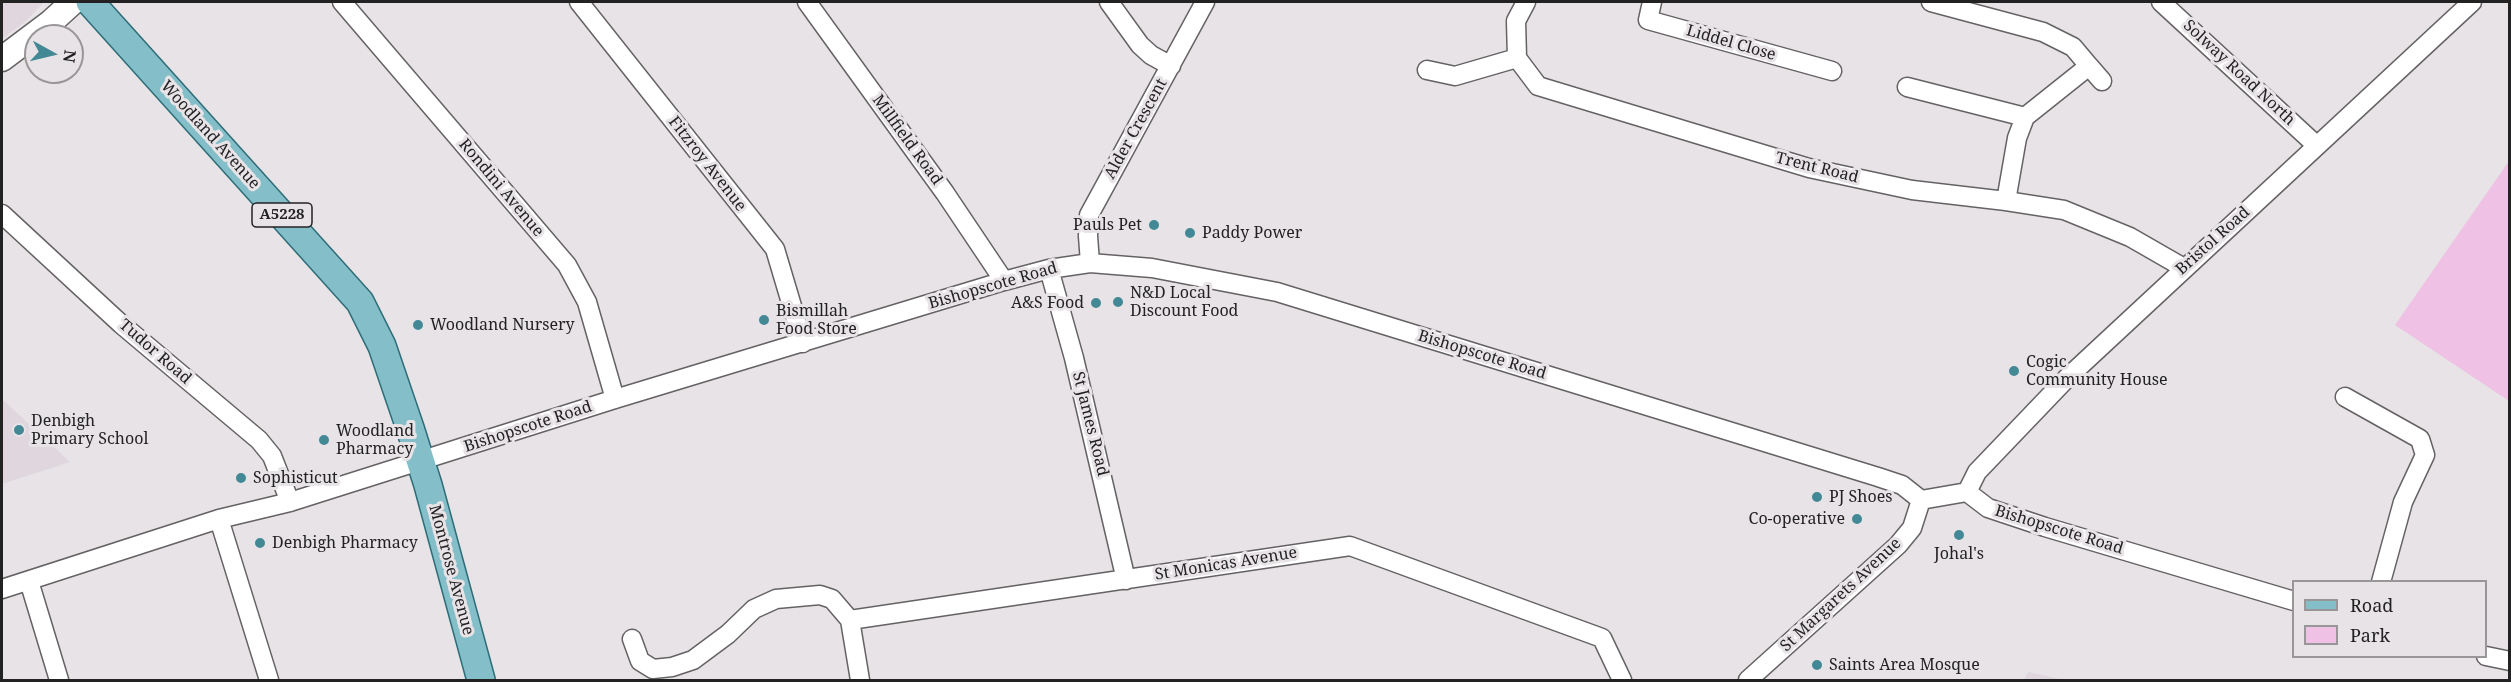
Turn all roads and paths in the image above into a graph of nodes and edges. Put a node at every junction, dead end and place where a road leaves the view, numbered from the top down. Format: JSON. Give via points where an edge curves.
{"nodes":[{"id":1,"x":72,"y":2,"type":"edge"},
{"id":2,"x":90,"y":2,"type":"edge"},
{"id":3,"x":342,"y":2,"type":"edge"},
{"id":4,"x":579,"y":2,"type":"edge"},
{"id":5,"x":807,"y":2,"type":"edge"},
{"id":6,"x":1109,"y":2,"type":"edge"},
{"id":7,"x":1206,"y":2,"type":"edge"},
{"id":8,"x":1527,"y":2,"type":"edge"},
{"id":9,"x":1652,"y":2,"type":"edge"},
{"id":10,"x":1931,"y":2,"type":"edge"},
{"id":11,"x":2161,"y":2,"type":"edge"},
{"id":12,"x":2472,"y":2,"type":"edge"},
{"id":13,"x":2,"y":58,"type":"edge"},
{"id":14,"x":1517,"y":58,"type":"junction"},
{"id":15,"x":1171,"y":66,"type":"junction"},
{"id":16,"x":2088,"y":66,"type":"junction"},
{"id":17,"x":1427,"y":70,"type":"dead end"},
{"id":18,"x":1832,"y":71,"type":"dead end"},
{"id":19,"x":2102,"y":81,"type":"dead end"},
{"id":20,"x":1907,"y":87,"type":"dead end"},
{"id":21,"x":2025,"y":117,"type":"junction"},
{"id":22,"x":2316,"y":145,"type":"junction"},
{"id":23,"x":2006,"y":201,"type":"junction"},
{"id":24,"x":2,"y":214,"type":"edge"},
{"id":25,"x":1090,"y":263,"type":"junction"},
{"id":26,"x":1049,"y":268,"type":"junction"},
{"id":27,"x":2184,"y":268,"type":"junction"},
{"id":28,"x":1004,"y":281,"type":"junction"},
{"id":29,"x":803,"y":343,"type":"junction"},
{"id":30,"x":2345,"y":397,"type":"dead end"},
{"id":31,"x":615,"y":399,"type":"junction"},
{"id":32,"x":420,"y":460,"type":"junction"},
{"id":33,"x":1967,"y":492,"type":"junction"},
{"id":34,"x":1921,"y":500,"type":"junction"},
{"id":35,"x":290,"y":502,"type":"junction"},
{"id":36,"x":219,"y":519,"type":"junction"},
{"id":37,"x":1126,"y":580,"type":"junction"},
{"id":38,"x":2382,"y":580,"type":"edge"},
{"id":39,"x":29,"y":581,"type":"junction"},
{"id":40,"x":2,"y":589,"type":"edge"},
{"id":41,"x":2292,"y":600,"type":"edge"},
{"id":42,"x":850,"y":620,"type":"junction"},
{"id":43,"x":632,"y":639,"type":"dead end"},
{"id":44,"x":2487,"y":656,"type":"edge"},
{"id":45,"x":2510,"y":662,"type":"edge"},
{"id":46,"x":59,"y":681,"type":"edge"},
{"id":47,"x":269,"y":681,"type":"edge"},
{"id":48,"x":480,"y":681,"type":"edge"},
{"id":49,"x":860,"y":681,"type":"edge"},
{"id":50,"x":1623,"y":681,"type":"edge"},
{"id":51,"x":1748,"y":681,"type":"edge"}],
"edges":[{"from":1,"to":13,"type":"main road"},
{"from":2,"to":32,"type":"main road","name":"Woodland Avenue","number":"A5228","via":[[360,302],[382,346]]},
{"from":3,"to":31,"type":"street","name":"Rondini Avenue","via":[[567,265],[587,302]]},
{"from":4,"to":29,"type":"street","name":"Fitzroy Avenue","via":[[775,249]]},
{"from":5,"to":28,"type":"street","name":"Millfield Road"},
{"from":6,"to":15,"type":"street","via":[[1140,45]]},
{"from":7,"to":15,"type":"street","name":"Alder Crescent"},
{"from":8,"to":14,"type":"street","via":[[1516,21]]},
{"from":9,"to":18,"type":"street","name":"Liddel Close","via":[[1648,20]]},
{"from":10,"to":16,"type":"street","via":[[2043,32],[2073,47]]},
{"from":11,"to":22,"type":"street","name":"Solway Road North"},
{"from":12,"to":22,"type":"street","name":"Bristol Road"},
{"from":14,"to":17,"type":"street","via":[[1455,76]]},
{"from":14,"to":23,"type":"street","name":"Trent Road","via":[[1538,86],[1809,168],[1912,190]]},
{"from":15,"to":25,"type":"street","name":"Alder Crescent","via":[[1089,215]]},
{"from":16,"to":19,"type":"street"},
{"from":16,"to":21,"type":"street"},
{"from":20,"to":21,"type":"street"},
{"from":21,"to":23,"type":"street","via":[[2017,138]]},
{"from":22,"to":27,"type":"street","name":"Bristol Road"},
{"from":23,"to":27,"type":"street","name":"Trent Road","via":[[2064,210],[2130,237]]},
{"from":24,"to":35,"type":"street","name":"Tudor Road","via":[[121,324],[258,440],[272,456]]},
{"from":25,"to":26,"type":"street","name":"Bishopscote Road"},
{"from":25,"to":34,"type":"street","name":"Bishopscote Road","via":[[1152,268],[1277,292],[1878,477],[1902,485]]},
{"from":26,"to":28,"type":"street","name":"Bishopscote Road"},
{"from":26,"to":37,"type":"street","name":"St James Road"},
{"from":27,"to":33,"type":"street","name":"Bristol Road","via":[[2067,378],[1977,472]]},
{"from":28,"to":29,"type":"street","name":"Bishopscote Road"},
{"from":29,"to":31,"type":"street","name":"Bishopscote Road"},
{"from":30,"to":38,"type":"street","via":[[2420,439],[2425,455],[2403,502]]},
{"from":31,"to":32,"type":"street","name":"Bishopscote Road"},
{"from":32,"to":35,"type":"street","name":"Bishopscote Road"},
{"from":32,"to":48,"type":"main road","name":"Montrose Avenue","number":"A5228"},
{"from":33,"to":34,"type":"street"},
{"from":33,"to":41,"type":"street","name":"Bishopscote Road","via":[[1988,508],[2026,521]]},
{"from":34,"to":51,"type":"street","name":"St Margarets Avenue","via":[[1912,528],[1898,545]]},
{"from":35,"to":36,"type":"street","name":"Bishopscote Road"},
{"from":36,"to":39,"type":"street","name":"Bishopscote Road"},
{"from":36,"to":47,"type":"street"},
{"from":37,"to":42,"type":"street","name":"St Monicas Avenue"},
{"from":37,"to":50,"type":"street","name":"St Monicas Avenue","via":[[1350,546],[1602,638]]},
{"from":39,"to":40,"type":"street","name":"Bishopscote Road"},
{"from":39,"to":46,"type":"street"},
{"from":42,"to":43,"type":"street","via":[[832,600],[820,595],[776,599],[754,609],[693,660],[653,669],[640,661]]},
{"from":42,"to":49,"type":"street"},
{"from":44,"to":45,"type":"street"}]}
